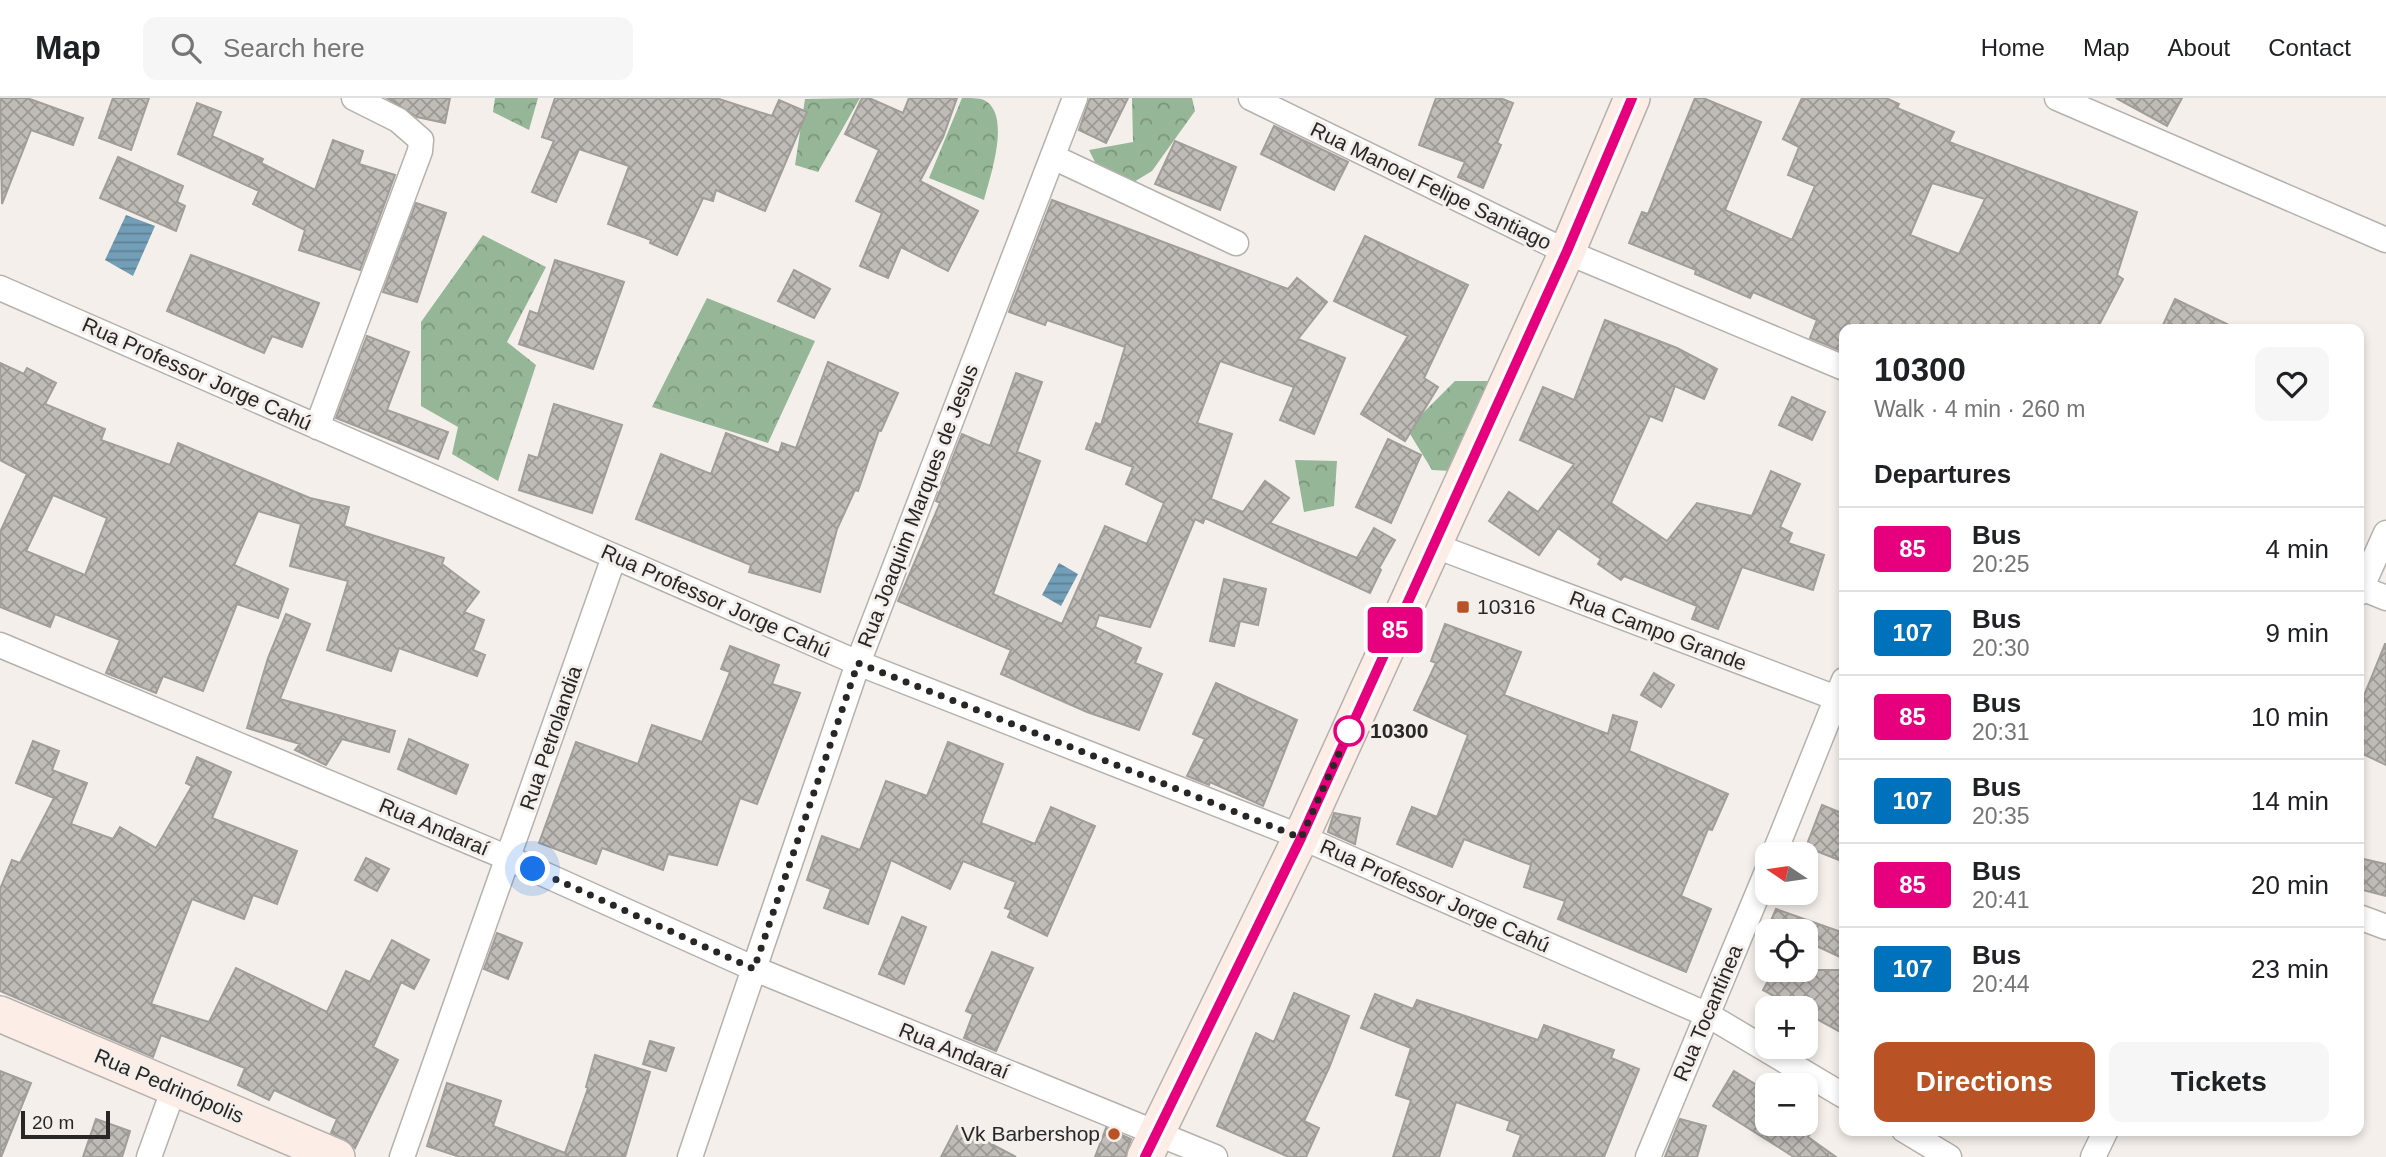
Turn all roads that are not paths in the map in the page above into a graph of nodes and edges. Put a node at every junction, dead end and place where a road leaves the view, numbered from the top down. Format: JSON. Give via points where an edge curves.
{"nodes":[{"id":1,"x":354,"y":98,"type":"edge"},
{"id":2,"x":1076,"y":98,"type":"edge"},
{"id":3,"x":1251,"y":98,"type":"edge"},
{"id":4,"x":1632,"y":98,"type":"edge"},
{"id":5,"x":2057,"y":98,"type":"edge"},
{"id":6,"x":1053,"y":157,"type":"junction"},
{"id":7,"x":2386,"y":240,"type":"edge"},
{"id":8,"x":1236,"y":243,"type":"dead end"},
{"id":9,"x":1567,"y":251,"type":"junction"},
{"id":10,"x":0,"y":288,"type":"edge"},
{"id":11,"x":1839,"y":366,"type":"edge"},
{"id":12,"x":317,"y":426,"type":"junction"},
{"id":13,"x":2386,"y":533,"type":"edge"},
{"id":14,"x":1433,"y":545,"type":"junction"},
{"id":15,"x":614,"y":557,"type":"junction"},
{"id":16,"x":2364,"y":580,"type":"edge"},
{"id":17,"x":2364,"y":590,"type":"edge"},
{"id":18,"x":2386,"y":598,"type":"edge"},
{"id":19,"x":0,"y":645,"type":"edge"},
{"id":20,"x":858,"y":663,"type":"junction"},
{"id":21,"x":1839,"y":692,"type":"edge"},
{"id":22,"x":1839,"y":700,"type":"edge"},
{"id":23,"x":1301,"y":838,"type":"junction"},
{"id":24,"x":1779,"y":842,"type":"edge"},
{"id":25,"x":508,"y":858,"type":"junction"},
{"id":26,"x":1755,"y":901,"type":"edge"},
{"id":27,"x":2364,"y":919,"type":"edge"},
{"id":28,"x":2386,"y":928,"type":"edge"},
{"id":29,"x":754,"y":969,"type":"junction"},
{"id":30,"x":0,"y":1014,"type":"edge"},
{"id":31,"x":1708,"y":1015,"type":"junction"},
{"id":32,"x":174,"y":1088,"type":"junction"},
{"id":33,"x":1839,"y":1093,"type":"edge"},
{"id":34,"x":1914,"y":1136,"type":"edge"},
{"id":35,"x":2103,"y":1136,"type":"edge"},
{"id":36,"x":1151,"y":1146,"type":"edge"},
{"id":37,"x":149,"y":1157,"type":"edge"},
{"id":38,"x":337,"y":1157,"type":"edge"},
{"id":39,"x":402,"y":1157,"type":"edge"},
{"id":40,"x":690,"y":1157,"type":"edge"},
{"id":41,"x":1215,"y":1157,"type":"edge"},
{"id":42,"x":1648,"y":1157,"type":"edge"},
{"id":43,"x":1949,"y":1157,"type":"edge"},
{"id":44,"x":2093,"y":1157,"type":"edge"}],
"edges":[{"from":1,"to":12,"type":"street","via":[[414,131],[421,140],[420,151]]},
{"from":2,"to":6,"type":"street","name":"Rua Joaquim Marques de Jesus"},
{"from":3,"to":9,"type":"street","name":"Rua Manoel Felipe Santiago"},
{"from":4,"to":9,"type":"street"},
{"from":5,"to":7,"type":"street"},
{"from":6,"to":8,"type":"street"},
{"from":6,"to":20,"type":"street","name":"Rua Joaquim Marques de Jesus"},
{"from":9,"to":11,"type":"street","name":"Rua Manoel Felipe Santiago"},
{"from":9,"to":14,"type":"street"},
{"from":10,"to":12,"type":"street","name":"Rua Professor Jorge Cahú"},
{"from":12,"to":15,"type":"street","name":"Rua Professor Jorge Cahú"},
{"from":13,"to":16,"type":"street"},
{"from":14,"to":21,"type":"street","name":"Rua Campo Grande"},
{"from":14,"to":23,"type":"street"},
{"from":15,"to":20,"type":"street","name":"Rua Professor Jorge Cahú"},
{"from":15,"to":25,"type":"street","name":"Rua Petrolandia"},
{"from":17,"to":18,"type":"street"},
{"from":19,"to":25,"type":"street","name":"Rua Andaraí"},
{"from":20,"to":23,"type":"street","name":"Rua Professor Jorge Cahú"},
{"from":20,"to":29,"type":"street","name":"Rua Joaquim Marques de Jesus"},
{"from":22,"to":24,"type":"street"},
{"from":23,"to":31,"type":"street","name":"Rua Professor Jorge Cahú"},
{"from":23,"to":36,"type":"street"},
{"from":25,"to":29,"type":"street","name":"Rua Andaraí"},
{"from":25,"to":39,"type":"street","name":"Rua Petrolandia"},
{"from":26,"to":31,"type":"street","name":"Rua Tocantinea"},
{"from":27,"to":28,"type":"street"},
{"from":29,"to":36,"type":"street","name":"Rua Andaraí"},
{"from":29,"to":40,"type":"street","name":"Rua Joaquim Marques de Jesus"},
{"from":30,"to":32,"type":"street","name":"Rua Pedrinópolis"},
{"from":31,"to":33,"type":"street","name":"Rua Professor Jorge Cahú"},
{"from":31,"to":42,"type":"street","name":"Rua Tocantinea"},
{"from":32,"to":37,"type":"street"},
{"from":32,"to":38,"type":"street","name":"Rua Pedrinópolis"},
{"from":34,"to":43,"type":"street"},
{"from":35,"to":44,"type":"street"},
{"from":36,"to":41,"type":"street","name":"Rua Andaraí"}]}
